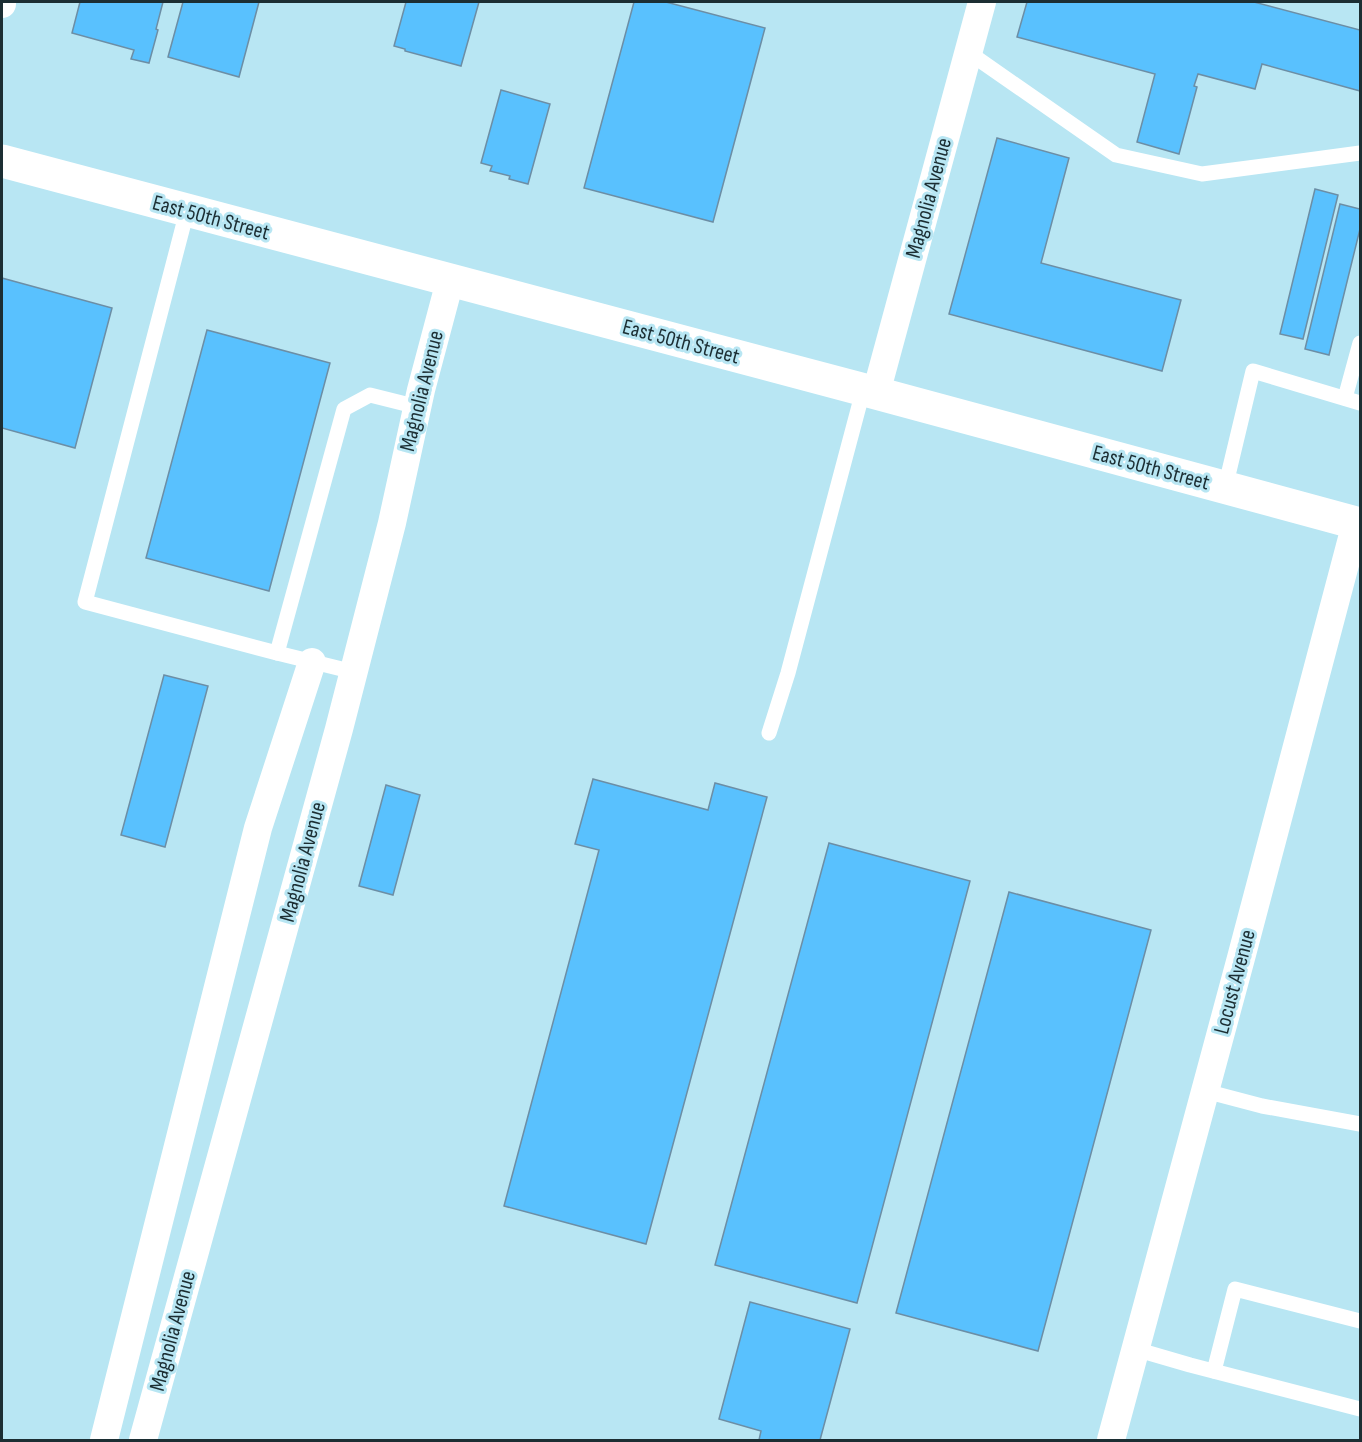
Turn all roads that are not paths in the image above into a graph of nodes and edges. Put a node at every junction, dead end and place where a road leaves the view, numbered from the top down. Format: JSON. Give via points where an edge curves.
{"nodes":[{"id":1,"x":982,"y":2,"type":"edge"},
{"id":2,"x":968,"y":52,"type":"junction"},
{"id":3,"x":1360,"y":153,"type":"edge"},
{"id":4,"x":2,"y":161,"type":"edge"},
{"id":5,"x":187,"y":211,"type":"junction"},
{"id":6,"x":450,"y":281,"type":"junction"},
{"id":7,"x":1360,"y":343,"type":"edge"},
{"id":8,"x":869,"y":392,"type":"junction"},
{"id":9,"x":1345,"y":398,"type":"junction"},
{"id":10,"x":1360,"y":403,"type":"edge"},
{"id":11,"x":418,"y":407,"type":"junction"},
{"id":12,"x":1225,"y":488,"type":"junction"},
{"id":13,"x":1359,"y":518,"type":"edge"},
{"id":14,"x":277,"y":653,"type":"junction"},
{"id":15,"x":312,"y":662,"type":"junction"},
{"id":16,"x":354,"y":672,"type":"junction"},
{"id":17,"x":769,"y":733,"type":"dead end"},
{"id":18,"x":1205,"y":1091,"type":"junction"},
{"id":19,"x":1360,"y":1124,"type":"edge"},
{"id":20,"x":1360,"y":1321,"type":"edge"},
{"id":21,"x":1135,"y":1349,"type":"junction"},
{"id":22,"x":1214,"y":1371,"type":"junction"},
{"id":23,"x":1360,"y":1409,"type":"edge"},
{"id":24,"x":104,"y":1440,"type":"edge"},
{"id":25,"x":142,"y":1440,"type":"edge"},
{"id":26,"x":1110,"y":1440,"type":"edge"}],
"edges":[{"from":1,"to":2,"type":"street","name":"Magnolia Avenue"},
{"from":2,"to":3,"type":"lane","via":[[1116,154],[1203,174]]},
{"from":2,"to":8,"type":"street","name":"Magnolia Avenue"},
{"from":4,"to":5,"type":"main road","name":"East 50th Street"},
{"from":5,"to":6,"type":"main road","name":"East 50th Street"},
{"from":5,"to":14,"type":"lane","via":[[85,602]]},
{"from":6,"to":8,"type":"main road","name":"East 50th Street"},
{"from":6,"to":11,"type":"street","name":"Magnolia Avenue"},
{"from":7,"to":9,"type":"lane"},
{"from":8,"to":12,"type":"main road","name":"East 50th Street"},
{"from":8,"to":17,"type":"lane"},
{"from":9,"to":10,"type":"lane"},
{"from":9,"to":12,"type":"lane","via":[[1252,372]]},
{"from":11,"to":14,"type":"lane","via":[[370,395],[344,409]]},
{"from":11,"to":16,"type":"street","name":"Magnolia Avenue"},
{"from":12,"to":13,"type":"main road","name":"East 50th Street"},
{"from":13,"to":18,"type":"street","name":"Locust Avenue"},
{"from":14,"to":15,"type":"lane"},
{"from":15,"to":16,"type":"lane"},
{"from":15,"to":24,"type":"street","via":[[258,828]]},
{"from":16,"to":25,"type":"street","name":"Magnolia Avenue"},
{"from":18,"to":19,"type":"lane","via":[[1262,1107]]},
{"from":18,"to":21,"type":"street","name":"Locust Avenue"},
{"from":20,"to":22,"type":"lane","via":[[1235,1289]]},
{"from":21,"to":22,"type":"lane"},
{"from":21,"to":26,"type":"street","name":"Locust Avenue"},
{"from":22,"to":23,"type":"lane"}]}
